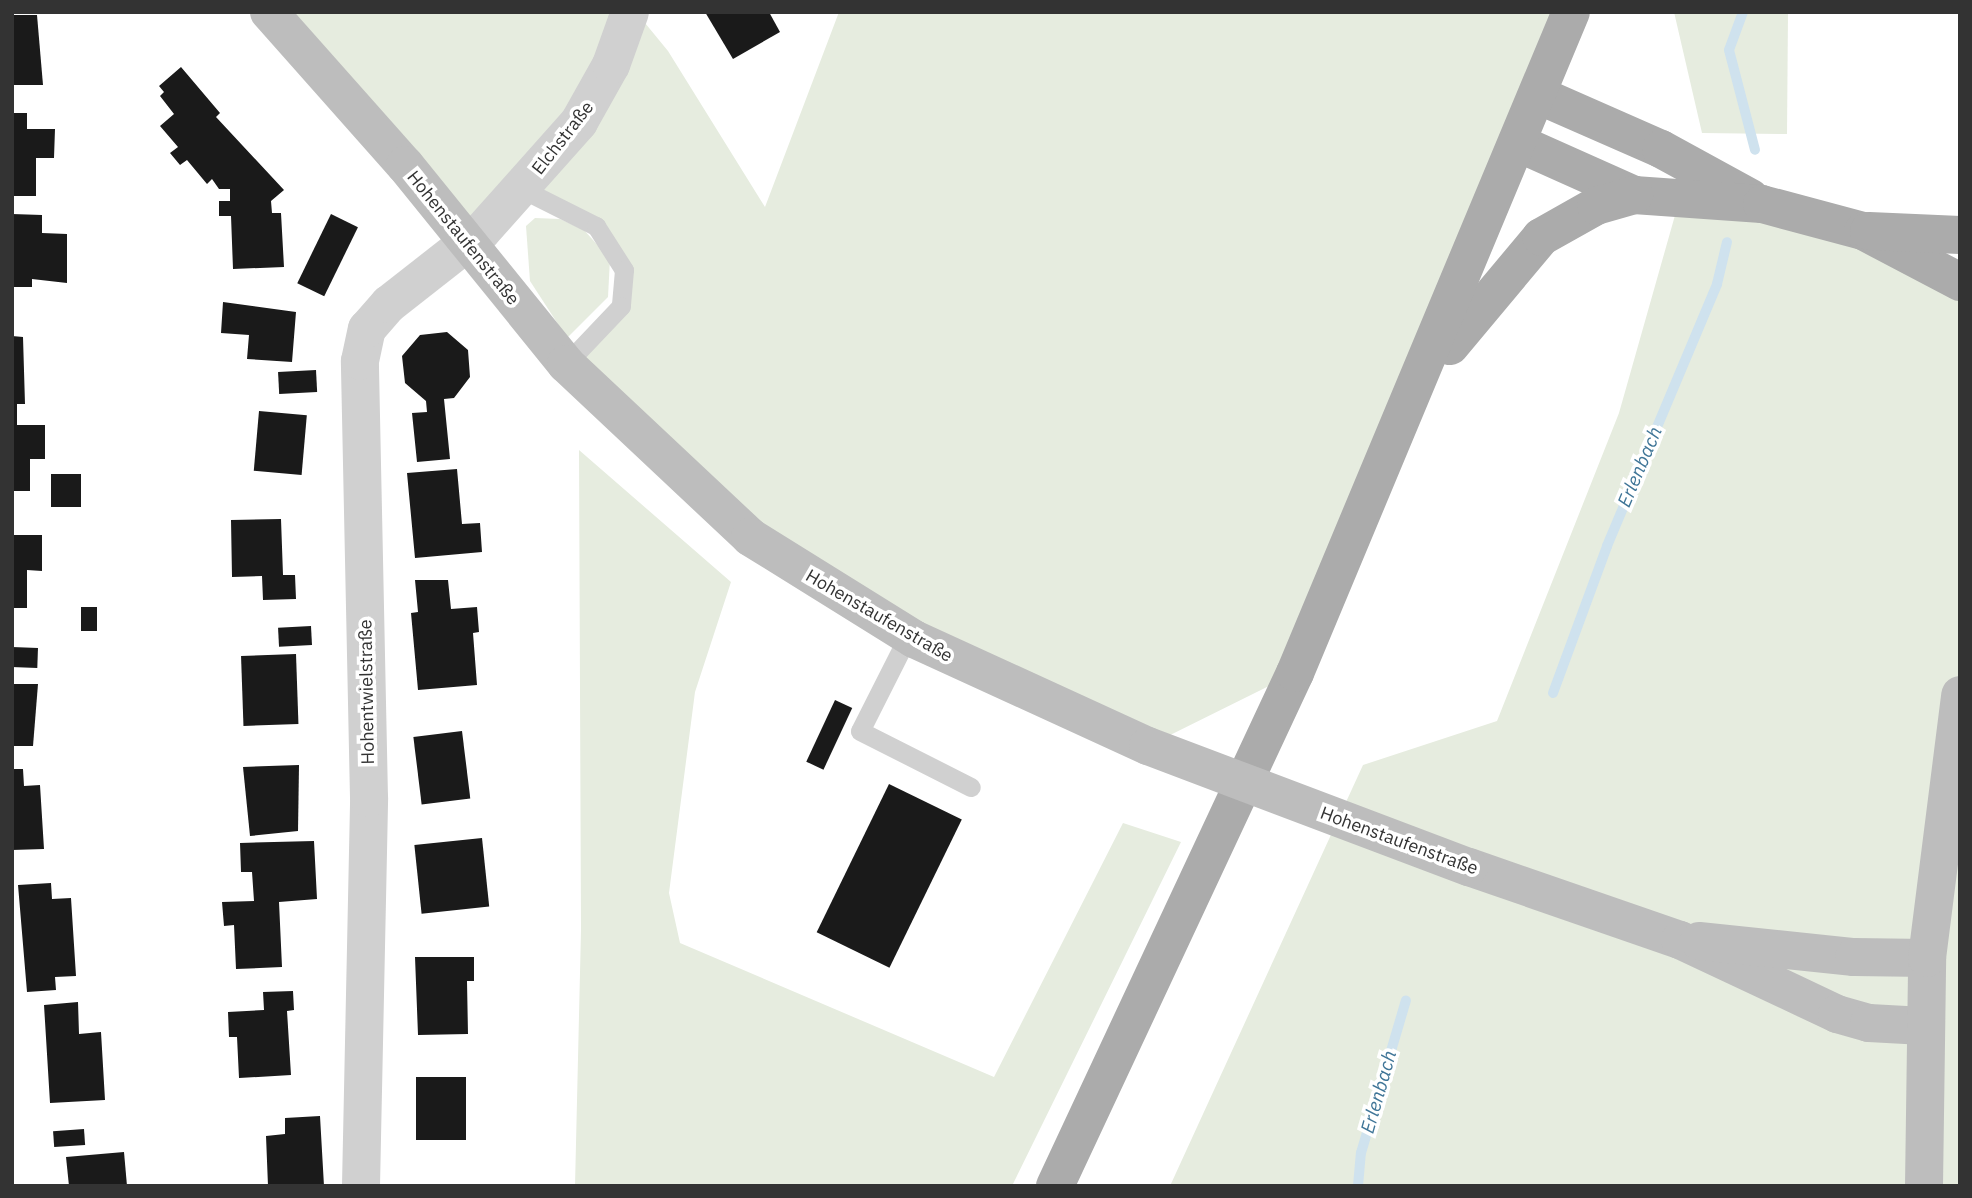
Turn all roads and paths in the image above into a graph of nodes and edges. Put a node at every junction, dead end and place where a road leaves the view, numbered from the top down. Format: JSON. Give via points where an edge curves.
{"nodes":[{"id":1,"x":269,"y":12,"type":"edge"},
{"id":2,"x":630,"y":12,"type":"edge"},
{"id":3,"x":1571,"y":12,"type":"edge"},
{"id":4,"x":1538,"y":95,"type":"junction"},
{"id":5,"x":1518,"y":143,"type":"junction"},
{"id":6,"x":522,"y":188,"type":"junction"},
{"id":7,"x":1634,"y":195,"type":"junction"},
{"id":8,"x":1762,"y":204,"type":"junction"},
{"id":9,"x":1952,"y":227,"type":"edge"},
{"id":10,"x":1863,"y":231,"type":"junction"},
{"id":11,"x":467,"y":245,"type":"junction"},
{"id":12,"x":1960,"y":282,"type":"edge"},
{"id":13,"x":566,"y":364,"type":"junction"},
{"id":14,"x":1415,"y":396,"type":"junction"},
{"id":15,"x":908,"y":636,"type":"junction"},
{"id":16,"x":1960,"y":695,"type":"edge"},
{"id":17,"x":971,"y":787,"type":"dead end"},
{"id":18,"x":1680,"y":940,"type":"junction"},
{"id":19,"x":1927,"y":958,"type":"junction"},
{"id":20,"x":1924,"y":1026,"type":"junction"},
{"id":21,"x":361,"y":1186,"type":"edge"},
{"id":22,"x":1055,"y":1186,"type":"edge"},
{"id":23,"x":1924,"y":1186,"type":"edge"}],
"edges":[{"from":1,"to":11,"type":"street","name":"Hohenstaufenstraße"},
{"from":2,"to":6,"type":"street","name":"Elchstraße","via":[[596,96]]},
{"from":3,"to":4,"type":"main road"},
{"from":4,"to":5,"type":"main road"},
{"from":4,"to":8,"type":"main road","via":[[1661,149]]},
{"from":5,"to":7,"type":"main road"},
{"from":5,"to":14,"type":"main road"},
{"from":6,"to":11,"type":"street","name":"Elchstraße"},
{"from":6,"to":13,"type":"lane","via":[[596,226],[624,270],[621,306]]},
{"from":7,"to":8,"type":"main road"},
{"from":7,"to":14,"type":"main road","via":[[1596,206],[1541,237],[1465,324]]},
{"from":8,"to":10,"type":"main road"},
{"from":9,"to":10,"type":"main road"},
{"from":10,"to":12,"type":"main road"},
{"from":11,"to":13,"type":"street","name":"Hohenstaufenstraße"},
{"from":11,"to":21,"type":"street","name":"Hohentwielstraße","via":[[389,304],[367,329],[360,361],[369,797]]},
{"from":13,"to":15,"type":"street","name":"Hohenstaufenstraße","via":[[750,537]]},
{"from":14,"to":22,"type":"main road","via":[[1208,865]]},
{"from":15,"to":17,"type":"lane","via":[[860,731]]},
{"from":15,"to":18,"type":"street","name":"Hohenstaufenstraße","bridge":true,"via":[[1148,746],[1469,867]]},
{"from":16,"to":19,"type":"street"},
{"from":18,"to":19,"type":"street","name":"Hohenstaufenstraße","via":[[1854,957]]},
{"from":18,"to":20,"type":"street","name":"Hohenstaufenstraße","via":[[1837,1014],[1869,1023]]},
{"from":19,"to":20,"type":"street"},
{"from":20,"to":23,"type":"street"}]}
